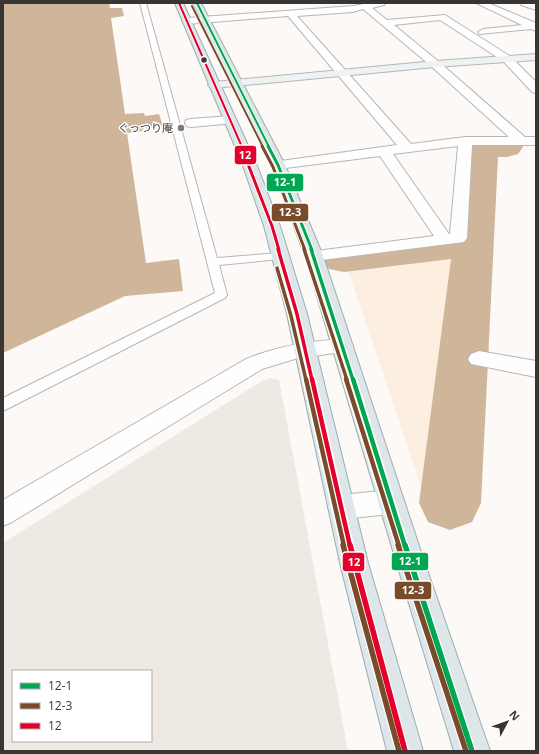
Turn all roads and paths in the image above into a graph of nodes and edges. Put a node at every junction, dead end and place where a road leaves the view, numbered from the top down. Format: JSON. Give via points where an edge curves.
{"nodes":[{"id":1,"x":143,"y":3,"type":"edge"},
{"id":2,"x":316,"y":3,"type":"edge"},
{"id":3,"x":480,"y":3,"type":"edge"},
{"id":4,"x":524,"y":3,"type":"edge"},
{"id":5,"x":372,"y":4,"type":"edge"},
{"id":6,"x":441,"y":6,"type":"dead end"},
{"id":7,"x":536,"y":7,"type":"edge"},
{"id":8,"x":334,"y":10,"type":"junction"},
{"id":9,"x":192,"y":12,"type":"edge"},
{"id":10,"x":290,"y":13,"type":"junction"},
{"id":11,"x":385,"y":23,"type":"junction"},
{"id":12,"x":535,"y":27,"type":"edge"},
{"id":13,"x":482,"y":32,"type":"junction"},
{"id":14,"x":522,"y":58,"type":"junction"},
{"id":15,"x":507,"y":59,"type":"junction"},
{"id":16,"x":534,"y":62,"type":"edge"},
{"id":17,"x":435,"y":64,"type":"junction"},
{"id":18,"x":343,"y":73,"type":"junction"},
{"id":19,"x":237,"y":83,"type":"junction"},
{"id":20,"x":214,"y":84,"type":"junction"},
{"id":21,"x":536,"y":89,"type":"edge"},
{"id":22,"x":230,"y":120,"type":"junction"},
{"id":23,"x":190,"y":123,"type":"dead end"},
{"id":24,"x":465,"y":141,"type":"junction"},
{"id":25,"x":529,"y":141,"type":"edge"},
{"id":26,"x":407,"y":148,"type":"junction"},
{"id":27,"x":383,"y":151,"type":"junction"},
{"id":28,"x":278,"y":165,"type":"junction"},
{"id":29,"x":445,"y":240,"type":"junction"},
{"id":30,"x":281,"y":256,"type":"junction"},
{"id":31,"x":314,"y":256,"type":"junction"},
{"id":32,"x":212,"y":262,"type":"junction"},
{"id":33,"x":343,"y":346,"type":"junction"},
{"id":34,"x":305,"y":348,"type":"junction"},
{"id":35,"x":479,"y":359,"type":"dead end"},
{"id":36,"x":536,"y":369,"type":"edge"},
{"id":37,"x":3,"y":406,"type":"edge"},
{"id":38,"x":391,"y":502,"type":"junction"},
{"id":39,"x":341,"y":507,"type":"junction"},
{"id":40,"x":3,"y":514,"type":"edge"},
{"id":41,"x":405,"y":751,"type":"edge"},
{"id":42,"x":472,"y":751,"type":"edge"}],
"edges":[{"from":1,"to":32,"type":"lane"},
{"from":2,"to":8,"type":"street"},
{"from":3,"to":12,"type":"street"},
{"from":4,"to":7,"type":"street"},
{"from":5,"to":8,"type":"street"},
{"from":5,"to":11,"type":"street"},
{"from":6,"to":13,"type":"street"},
{"from":8,"to":10,"type":"street"},
{"from":9,"to":10,"type":"street"},
{"from":9,"to":19,"type":"main road"},
{"from":9,"to":20,"type":"main road"},
{"from":10,"to":18,"type":"street"},
{"from":11,"to":15,"type":"street","via":[[442,17]]},
{"from":11,"to":17,"type":"street"},
{"from":12,"to":13,"type":"street"},
{"from":13,"to":14,"type":"street"},
{"from":14,"to":15,"type":"street"},
{"from":14,"to":16,"type":"street"},
{"from":15,"to":17,"type":"street"},
{"from":15,"to":21,"type":"street"},
{"from":17,"to":18,"type":"street"},
{"from":17,"to":25,"type":"street"},
{"from":18,"to":19,"type":"street"},
{"from":18,"to":26,"type":"street"},
{"from":19,"to":20,"type":"street"},
{"from":19,"to":28,"type":"main road"},
{"from":20,"to":22,"type":"main road"},
{"from":22,"to":23,"type":"street"},
{"from":22,"to":30,"type":"main road","via":[[249,163]]},
{"from":24,"to":25,"type":"street"},
{"from":24,"to":26,"type":"street"},
{"from":24,"to":29,"type":"street","via":[[458,238]]},
{"from":26,"to":27,"type":"street"},
{"from":27,"to":28,"type":"street"},
{"from":27,"to":29,"type":"street"},
{"from":28,"to":31,"type":"main road"},
{"from":29,"to":31,"type":"street"},
{"from":30,"to":32,"type":"lane"},
{"from":30,"to":34,"type":"main road"},
{"from":31,"to":33,"type":"main road"},
{"from":32,"to":37,"type":"lane","via":[[221,295]]},
{"from":33,"to":34,"type":"street"},
{"from":33,"to":38,"type":"main road"},
{"from":34,"to":39,"type":"main road"},
{"from":34,"to":40,"type":"street","via":[[276,355],[254,364]]},
{"from":35,"to":36,"type":"street"},
{"from":38,"to":39,"type":"street"},
{"from":38,"to":42,"type":"main road"},
{"from":39,"to":41,"type":"main road"}]}
